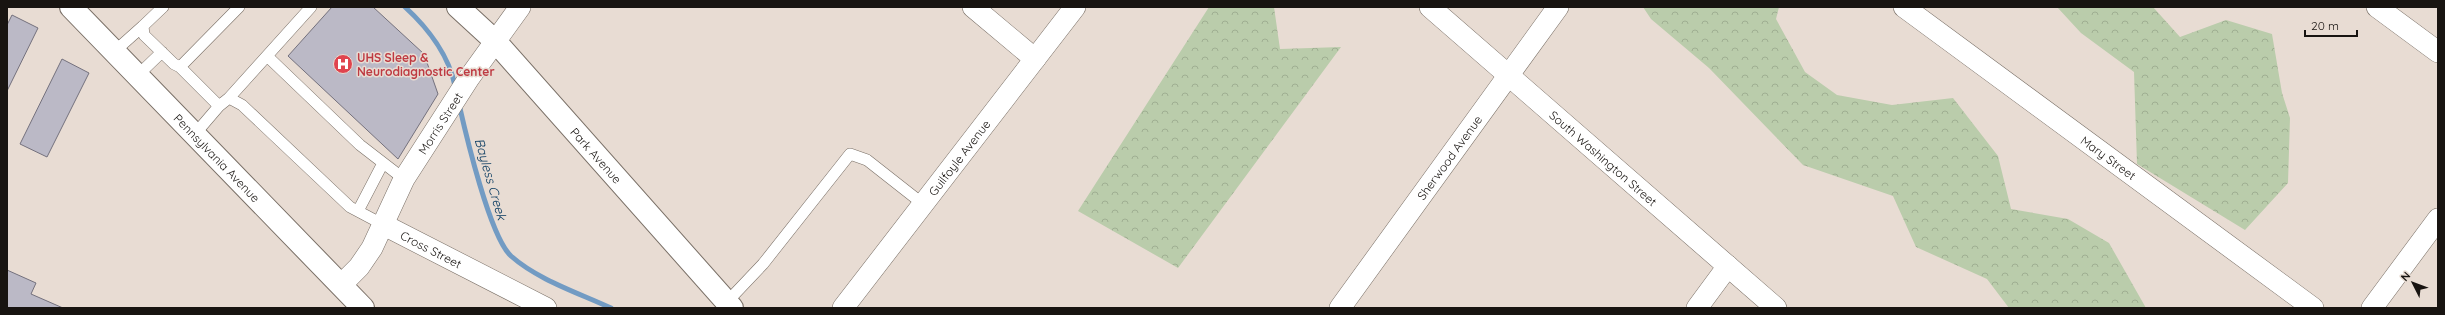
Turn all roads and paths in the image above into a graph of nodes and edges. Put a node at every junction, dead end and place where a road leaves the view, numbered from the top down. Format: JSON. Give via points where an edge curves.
{"nodes":[{"id":1,"x":71,"y":7,"type":"edge"},
{"id":2,"x":163,"y":7,"type":"edge"},
{"id":3,"x":238,"y":7,"type":"edge"},
{"id":4,"x":311,"y":7,"type":"edge"},
{"id":5,"x":458,"y":7,"type":"edge"},
{"id":6,"x":520,"y":7,"type":"edge"},
{"id":7,"x":973,"y":7,"type":"edge"},
{"id":8,"x":1075,"y":7,"type":"edge"},
{"id":9,"x":1430,"y":7,"type":"edge"},
{"id":10,"x":1558,"y":7,"type":"edge"},
{"id":11,"x":1904,"y":7,"type":"edge"},
{"id":12,"x":2377,"y":7,"type":"edge"},
{"id":13,"x":144,"y":26,"type":"junction"},
{"id":14,"x":495,"y":41,"type":"junction"},
{"id":15,"x":115,"y":51,"type":"junction"},
{"id":16,"x":162,"y":52,"type":"junction"},
{"id":17,"x":2438,"y":52,"type":"edge"},
{"id":18,"x":267,"y":56,"type":"junction"},
{"id":19,"x":1035,"y":59,"type":"junction"},
{"id":20,"x":180,"y":67,"type":"junction"},
{"id":21,"x":138,"y":75,"type":"junction"},
{"id":22,"x":1510,"y":76,"type":"junction"},
{"id":23,"x":229,"y":98,"type":"junction"},
{"id":24,"x":219,"y":106,"type":"junction"},
{"id":25,"x":195,"y":134,"type":"junction"},
{"id":26,"x":383,"y":163,"type":"junction"},
{"id":27,"x":404,"y":180,"type":"junction"},
{"id":28,"x":923,"y":204,"type":"junction"},
{"id":29,"x":358,"y":211,"type":"junction"},
{"id":30,"x":2438,"y":219,"type":"edge"},
{"id":31,"x":384,"y":225,"type":"junction"},
{"id":32,"x":1728,"y":266,"type":"junction"},
{"id":33,"x":341,"y":285,"type":"junction"},
{"id":34,"x":730,"y":305,"type":"edge"},
{"id":35,"x":358,"y":306,"type":"edge"},
{"id":36,"x":546,"y":308,"type":"edge"},
{"id":37,"x":843,"y":308,"type":"edge"},
{"id":38,"x":1340,"y":308,"type":"edge"},
{"id":39,"x":1697,"y":308,"type":"edge"},
{"id":40,"x":1776,"y":308,"type":"edge"},
{"id":41,"x":2313,"y":308,"type":"edge"},
{"id":42,"x":2372,"y":308,"type":"edge"}],
"edges":[{"from":1,"to":15,"type":"street","name":"Pennsylvania Avenue"},
{"from":2,"to":13,"type":"lane"},
{"from":3,"to":20,"type":"lane"},
{"from":4,"to":18,"type":"lane"},
{"from":5,"to":14,"type":"street","name":"Park Avenue"},
{"from":6,"to":14,"type":"street","name":"Morris Street"},
{"from":7,"to":19,"type":"street"},
{"from":8,"to":19,"type":"street","name":"Guilfoyle Avenue"},
{"from":9,"to":22,"type":"street","name":"South Washington Street"},
{"from":10,"to":22,"type":"street","name":"Sherwood Avenue"},
{"from":11,"to":41,"type":"street","name":"Mary Street"},
{"from":12,"to":17,"type":"street"},
{"from":13,"to":15,"type":"lane"},
{"from":13,"to":16,"type":"lane","via":[[144,35]]},
{"from":14,"to":27,"type":"street","name":"Morris Street"},
{"from":14,"to":34,"type":"street","name":"Park Avenue"},
{"from":15,"to":21,"type":"street","name":"Pennsylvania Avenue"},
{"from":16,"to":20,"type":"lane"},
{"from":16,"to":21,"type":"lane"},
{"from":18,"to":23,"type":"lane"},
{"from":18,"to":26,"type":"lane","via":[[360,145]]},
{"from":19,"to":28,"type":"street","name":"Guilfoyle Avenue"},
{"from":20,"to":24,"type":"lane"},
{"from":21,"to":25,"type":"street","name":"Pennsylvania Avenue"},
{"from":22,"to":32,"type":"street","name":"South Washington Street"},
{"from":22,"to":38,"type":"street","name":"Sherwood Avenue"},
{"from":23,"to":24,"type":"lane"},
{"from":23,"to":29,"type":"lane","via":[[242,105],[350,207]]},
{"from":24,"to":25,"type":"lane"},
{"from":25,"to":33,"type":"street","name":"Pennsylvania Avenue"},
{"from":26,"to":27,"type":"lane"},
{"from":26,"to":29,"type":"lane"},
{"from":27,"to":31,"type":"street","name":"Morris Street"},
{"from":28,"to":34,"type":"lane","via":[[867,160],[850,154]]},
{"from":28,"to":37,"type":"street","name":"Guilfoyle Avenue"},
{"from":29,"to":31,"type":"lane"},
{"from":30,"to":42,"type":"street"},
{"from":31,"to":33,"type":"street","via":[[359,267]]},
{"from":31,"to":36,"type":"street","name":"Cross Street"},
{"from":32,"to":39,"type":"street"},
{"from":32,"to":40,"type":"street","name":"South Washington Street"},
{"from":33,"to":35,"type":"street","name":"Pennsylvania Avenue"}]}
